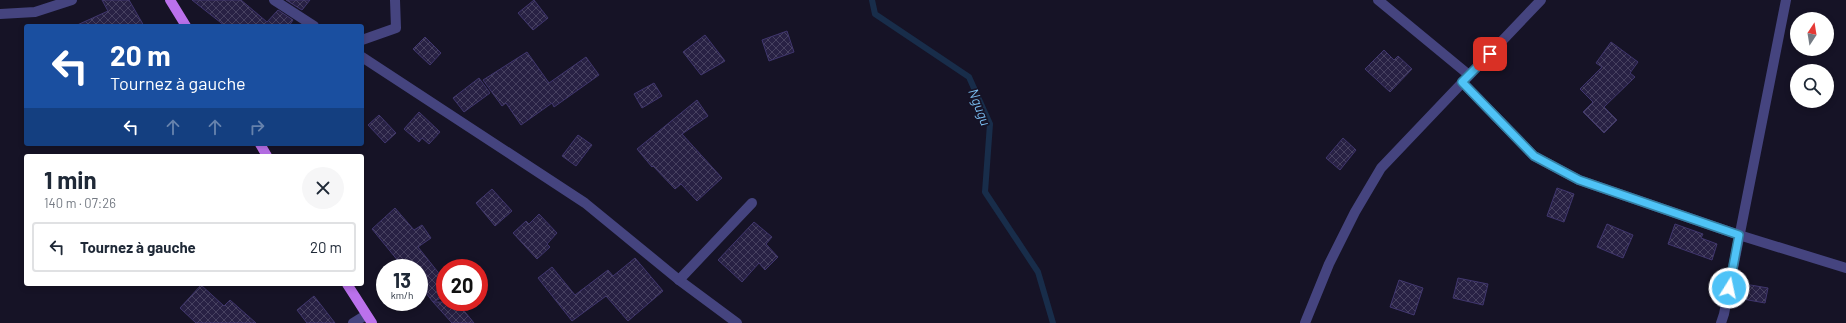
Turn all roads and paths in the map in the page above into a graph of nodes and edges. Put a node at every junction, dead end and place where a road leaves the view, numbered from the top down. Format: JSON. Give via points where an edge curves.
{"nodes":[{"id":1,"x":72,"y":0,"type":"edge"},
{"id":2,"x":170,"y":0,"type":"edge"},
{"id":3,"x":274,"y":0,"type":"edge"},
{"id":4,"x":395,"y":0,"type":"edge"},
{"id":5,"x":1378,"y":0,"type":"edge"},
{"id":6,"x":1541,"y":0,"type":"edge"},
{"id":7,"x":1786,"y":0,"type":"edge"},
{"id":8,"x":0,"y":14,"type":"edge"},
{"id":9,"x":185,"y":24,"type":"edge"},
{"id":10,"x":311,"y":24,"type":"edge"},
{"id":11,"x":364,"y":39,"type":"edge"},
{"id":12,"x":364,"y":58,"type":"edge"},
{"id":13,"x":1466,"y":78,"type":"junction"},
{"id":14,"x":752,"y":204,"type":"dead end"},
{"id":15,"x":1739,"y":235,"type":"junction"},
{"id":16,"x":1846,"y":268,"type":"edge"},
{"id":17,"x":679,"y":280,"type":"junction"},
{"id":18,"x":348,"y":286,"type":"edge"},
{"id":19,"x":369,"y":319,"type":"edge"},
{"id":20,"x":353,"y":323,"type":"edge"},
{"id":21,"x":737,"y":323,"type":"edge"},
{"id":22,"x":1305,"y":323,"type":"edge"},
{"id":23,"x":1721,"y":323,"type":"edge"}],
"edges":[{"from":1,"to":8,"type":"street","via":[[35,12]]},
{"from":2,"to":9,"type":"main road"},
{"from":3,"to":10,"type":"street"},
{"from":4,"to":11,"type":"street","via":[[396,28]]},
{"from":5,"to":13,"type":"street"},
{"from":6,"to":13,"type":"street"},
{"from":7,"to":15,"type":"street"},
{"from":12,"to":17,"type":"street","via":[[585,204]]},
{"from":13,"to":15,"type":"street","via":[[1534,156],[1579,180]]},
{"from":13,"to":22,"type":"street","via":[[1381,168],[1329,264]]},
{"from":14,"to":17,"type":"street"},
{"from":15,"to":16,"type":"street"},
{"from":15,"to":23,"type":"street"},
{"from":17,"to":21,"type":"street"},
{"from":18,"to":19,"type":"main road"},
{"from":19,"to":20,"type":"street"}]}
